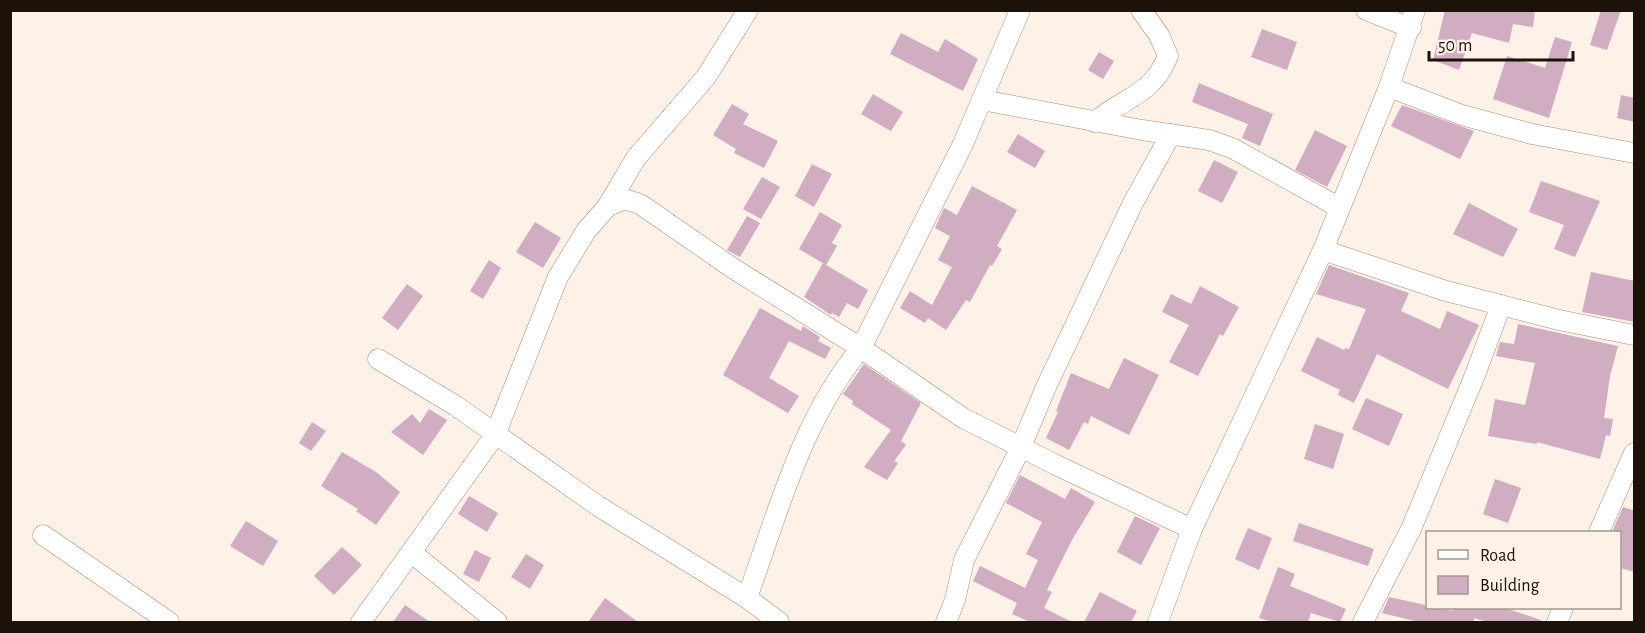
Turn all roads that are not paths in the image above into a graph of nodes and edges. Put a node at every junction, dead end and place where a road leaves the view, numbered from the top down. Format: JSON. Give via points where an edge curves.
{"nodes":[{"id":1,"x":748,"y":10,"type":"edge"},
{"id":2,"x":1020,"y":10,"type":"edge"},
{"id":3,"x":1141,"y":10,"type":"edge"},
{"id":4,"x":1366,"y":10,"type":"edge"},
{"id":5,"x":1413,"y":20,"type":"edge"},
{"id":6,"x":1389,"y":87,"type":"junction"},
{"id":7,"x":982,"y":100,"type":"junction"},
{"id":8,"x":1095,"y":122,"type":"junction"},
{"id":9,"x":1171,"y":134,"type":"junction"},
{"id":10,"x":1635,"y":153,"type":"edge"},
{"id":11,"x":607,"y":207,"type":"junction"},
{"id":12,"x":1340,"y":208,"type":"junction"},
{"id":13,"x":1323,"y":250,"type":"junction"},
{"id":14,"x":1501,"y":305,"type":"junction"},
{"id":15,"x":1635,"y":334,"type":"edge"},
{"id":16,"x":861,"y":348,"type":"junction"},
{"id":17,"x":378,"y":359,"type":"dead end"},
{"id":18,"x":495,"y":435,"type":"junction"},
{"id":19,"x":1021,"y":447,"type":"junction"},
{"id":20,"x":1635,"y":453,"type":"edge"},
{"id":21,"x":1192,"y":529,"type":"junction"},
{"id":22,"x":1599,"y":531,"type":"edge"},
{"id":23,"x":43,"y":535,"type":"dead end"},
{"id":24,"x":412,"y":554,"type":"junction"},
{"id":25,"x":747,"y":598,"type":"junction"},
{"id":26,"x":169,"y":622,"type":"edge"},
{"id":27,"x":361,"y":622,"type":"edge"},
{"id":28,"x":497,"y":622,"type":"edge"},
{"id":29,"x":779,"y":622,"type":"edge"},
{"id":30,"x":946,"y":622,"type":"edge"},
{"id":31,"x":1158,"y":622,"type":"edge"},
{"id":32,"x":1363,"y":622,"type":"edge"}],
"edges":[{"from":1,"to":11,"type":"street","via":[[706,77],[636,158]]},
{"from":2,"to":7,"type":"street"},
{"from":3,"to":8,"type":"street","via":[[1160,35],[1168,56],[1162,72],[1145,91]]},
{"from":4,"to":5,"type":"street"},
{"from":5,"to":6,"type":"street"},
{"from":6,"to":10,"type":"street","via":[[1462,115],[1532,134]]},
{"from":6,"to":12,"type":"street"},
{"from":7,"to":8,"type":"street"},
{"from":7,"to":16,"type":"street"},
{"from":8,"to":9,"type":"street"},
{"from":9,"to":12,"type":"street","via":[[1232,148]]},
{"from":9,"to":19,"type":"street","via":[[1133,203]]},
{"from":11,"to":16,"type":"street","via":[[624,200],[640,204],[734,269]]},
{"from":11,"to":18,"type":"street","via":[[586,231],[558,277]]},
{"from":12,"to":13,"type":"street"},
{"from":13,"to":14,"type":"street"},
{"from":13,"to":21,"type":"street"},
{"from":14,"to":15,"type":"street"},
{"from":14,"to":32,"type":"street","via":[[1411,529]]},
{"from":16,"to":19,"type":"street","via":[[963,418]]},
{"from":16,"to":25,"type":"street","via":[[841,372],[800,450]]},
{"from":17,"to":18,"type":"street","via":[[456,406]]},
{"from":18,"to":24,"type":"street"},
{"from":18,"to":25,"type":"street","via":[[598,506]]},
{"from":19,"to":21,"type":"street"},
{"from":19,"to":30,"type":"street","via":[[963,560]]},
{"from":20,"to":22,"type":"street"},
{"from":21,"to":31,"type":"street"},
{"from":23,"to":26,"type":"street"},
{"from":24,"to":27,"type":"street"},
{"from":24,"to":28,"type":"street"},
{"from":25,"to":29,"type":"street"}]}
